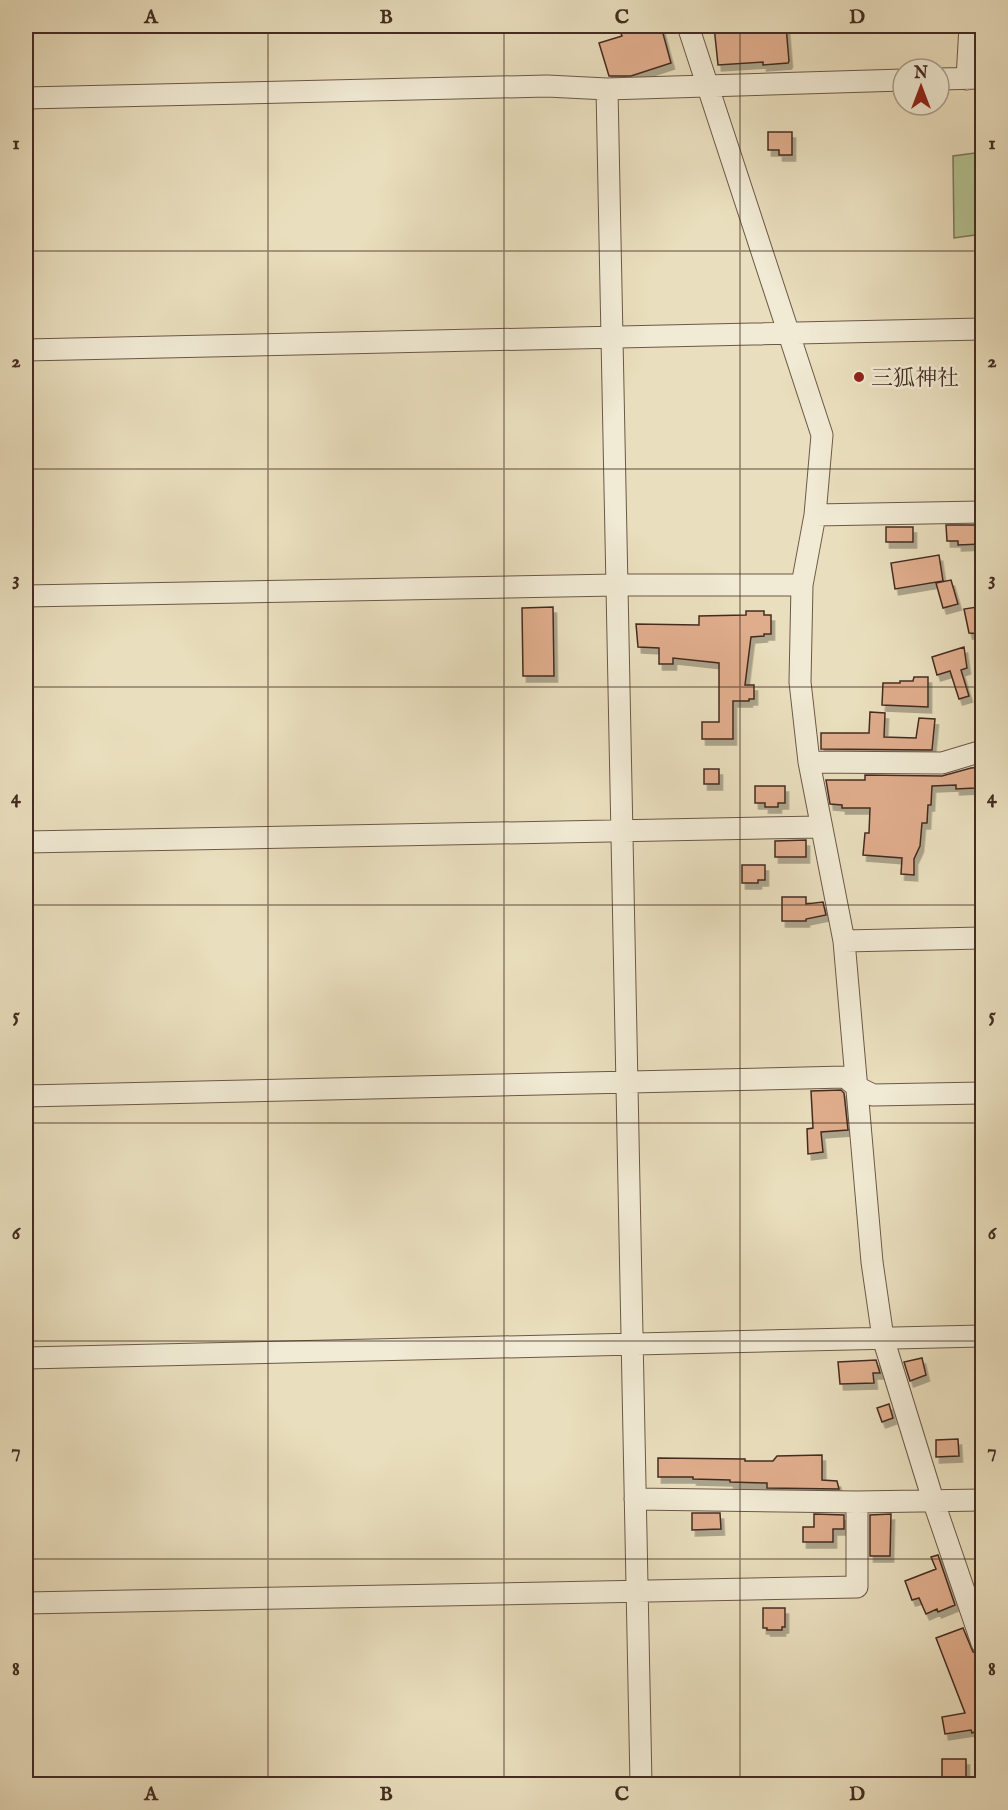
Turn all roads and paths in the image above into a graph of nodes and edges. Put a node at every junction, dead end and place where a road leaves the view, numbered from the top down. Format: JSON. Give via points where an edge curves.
{"nodes":[{"id":1,"x":688,"y":26,"type":"edge"},
{"id":2,"x":970,"y":26,"type":"edge"},
{"id":3,"x":951,"y":79,"type":"edge"},
{"id":4,"x":975,"y":79,"type":"edge"},
{"id":5,"x":891,"y":80,"type":"edge"},
{"id":6,"x":706,"y":86,"type":"junction"},
{"id":7,"x":607,"y":88,"type":"junction"},
{"id":8,"x":26,"y":98,"type":"edge"},
{"id":9,"x":982,"y":329,"type":"edge"},
{"id":10,"x":789,"y":333,"type":"junction"},
{"id":11,"x":611,"y":337,"type":"junction"},
{"id":12,"x":26,"y":350,"type":"edge"},
{"id":13,"x":982,"y":512,"type":"edge"},
{"id":14,"x":815,"y":514,"type":"junction"},
{"id":15,"x":616,"y":585,"type":"junction"},
{"id":16,"x":802,"y":585,"type":"junction"},
{"id":17,"x":26,"y":596,"type":"edge"},
{"id":18,"x":982,"y":751,"type":"edge"},
{"id":19,"x":809,"y":762,"type":"junction"},
{"id":20,"x":821,"y":827,"type":"junction"},
{"id":21,"x":622,"y":830,"type":"junction"},
{"id":22,"x":26,"y":842,"type":"edge"},
{"id":23,"x":982,"y":938,"type":"edge"},
{"id":24,"x":844,"y":940,"type":"junction"},
{"id":25,"x":626,"y":1082,"type":"junction"},
{"id":26,"x":857,"y":1087,"type":"junction"},
{"id":27,"x":982,"y":1093,"type":"edge"},
{"id":28,"x":26,"y":1096,"type":"edge"},
{"id":29,"x":982,"y":1336,"type":"edge"},
{"id":30,"x":883,"y":1338,"type":"junction"},
{"id":31,"x":633,"y":1343,"type":"junction"},
{"id":32,"x":26,"y":1358,"type":"edge"},
{"id":33,"x":635,"y":1499,"type":"junction"},
{"id":34,"x":933,"y":1500,"type":"junction"},
{"id":35,"x":982,"y":1500,"type":"edge"},
{"id":36,"x":857,"y":1502,"type":"junction"},
{"id":37,"x":637,"y":1590,"type":"junction"},
{"id":38,"x":26,"y":1603,"type":"edge"},
{"id":39,"x":982,"y":1643,"type":"edge"},
{"id":40,"x":641,"y":1785,"type":"edge"}],
"edges":[{"from":1,"to":6,"type":"street"},
{"from":2,"to":4,"type":"street"},
{"from":3,"to":4,"type":"street"},
{"from":5,"to":6,"type":"street"},
{"from":6,"to":7,"type":"street"},
{"from":6,"to":10,"type":"street"},
{"from":7,"to":8,"type":"street","via":[[547,86]]},
{"from":7,"to":11,"type":"street"},
{"from":9,"to":10,"type":"street"},
{"from":10,"to":11,"type":"street"},
{"from":10,"to":14,"type":"street","via":[[822,435]]},
{"from":11,"to":12,"type":"street"},
{"from":11,"to":15,"type":"street"},
{"from":13,"to":14,"type":"street"},
{"from":14,"to":16,"type":"street"},
{"from":15,"to":16,"type":"street"},
{"from":15,"to":17,"type":"street"},
{"from":15,"to":21,"type":"street"},
{"from":16,"to":19,"type":"street","via":[[800,682]]},
{"from":18,"to":19,"type":"street","via":[[942,763]]},
{"from":19,"to":20,"type":"street"},
{"from":20,"to":21,"type":"street"},
{"from":20,"to":24,"type":"street"},
{"from":21,"to":22,"type":"street"},
{"from":21,"to":25,"type":"street"},
{"from":23,"to":24,"type":"street"},
{"from":24,"to":26,"type":"street"},
{"from":25,"to":26,"type":"street","via":[[845,1077]]},
{"from":25,"to":28,"type":"street"},
{"from":25,"to":31,"type":"street"},
{"from":26,"to":27,"type":"street","via":[[873,1095]]},
{"from":26,"to":30,"type":"street","via":[[872,1262]]},
{"from":29,"to":30,"type":"street"},
{"from":30,"to":31,"type":"street"},
{"from":30,"to":34,"type":"street"},
{"from":31,"to":32,"type":"street"},
{"from":31,"to":33,"type":"street"},
{"from":33,"to":36,"type":"street"},
{"from":33,"to":37,"type":"street"},
{"from":34,"to":35,"type":"street"},
{"from":34,"to":36,"type":"street"},
{"from":34,"to":39,"type":"street"},
{"from":36,"to":37,"type":"street","via":[[857,1587]]},
{"from":37,"to":38,"type":"street"},
{"from":37,"to":40,"type":"street"}]}
